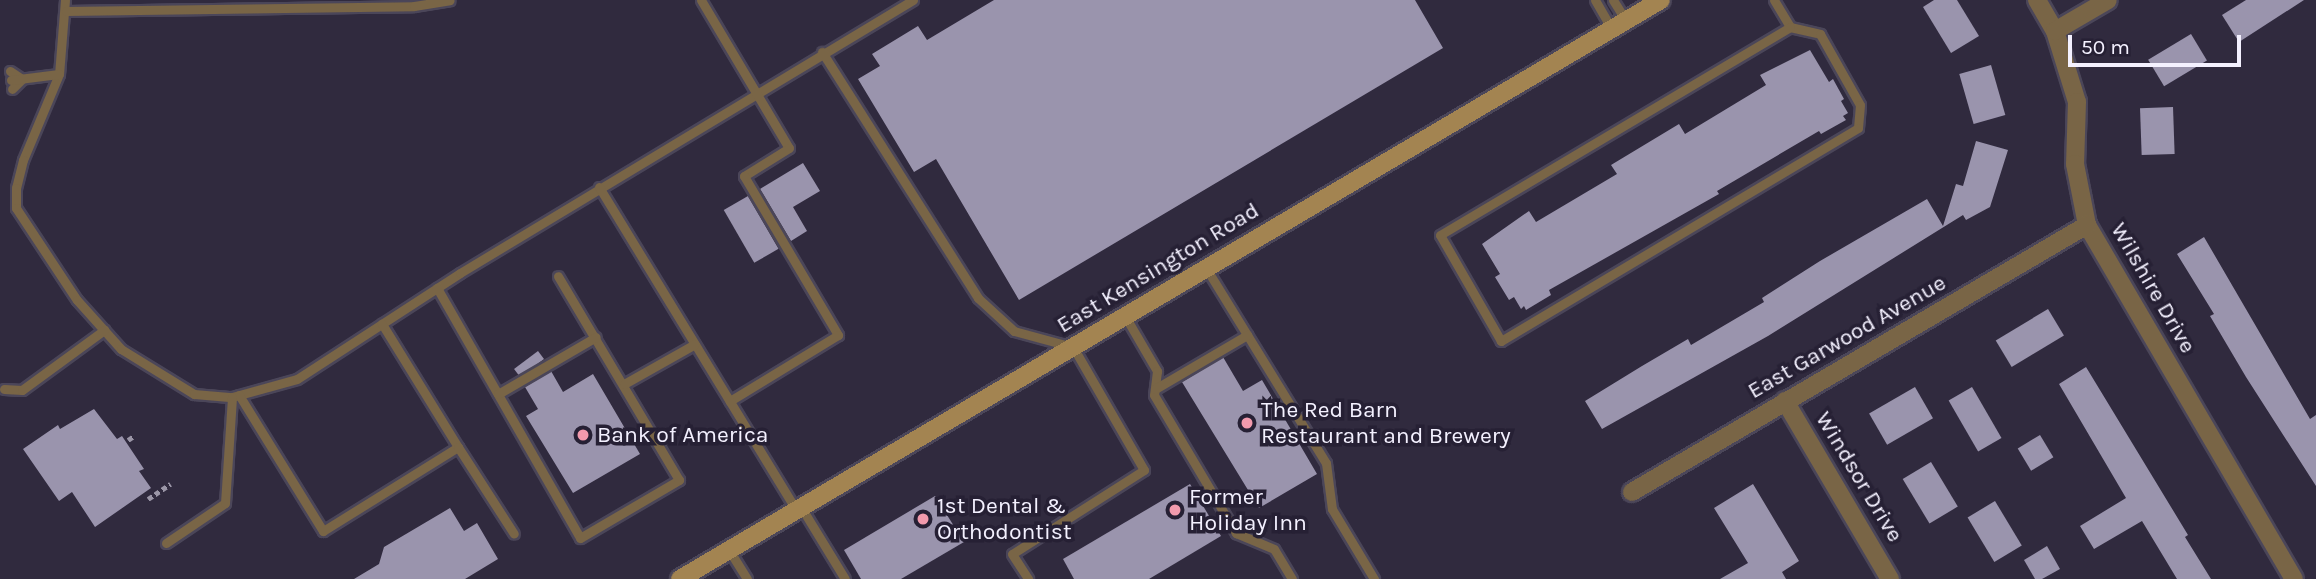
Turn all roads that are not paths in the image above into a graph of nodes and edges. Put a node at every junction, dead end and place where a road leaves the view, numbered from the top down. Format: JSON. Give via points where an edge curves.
{"nodes":[{"id":1,"x":65,"y":0,"type":"edge"},
{"id":2,"x":450,"y":0,"type":"edge"},
{"id":3,"x":701,"y":0,"type":"edge"},
{"id":4,"x":912,"y":0,"type":"edge"},
{"id":5,"x":1595,"y":0,"type":"edge"},
{"id":6,"x":1613,"y":0,"type":"edge"},
{"id":7,"x":1661,"y":0,"type":"edge"},
{"id":8,"x":1774,"y":0,"type":"edge"},
{"id":9,"x":2037,"y":0,"type":"edge"},
{"id":10,"x":2108,"y":0,"type":"edge"},
{"id":11,"x":66,"y":11,"type":"junction"},
{"id":12,"x":1619,"y":25,"type":"junction"},
{"id":13,"x":1790,"y":27,"type":"junction"},
{"id":14,"x":2055,"y":31,"type":"junction"},
{"id":15,"x":822,"y":52,"type":"junction"},
{"id":16,"x":60,"y":74,"type":"junction"},
{"id":17,"x":22,"y":79,"type":"junction"},
{"id":18,"x":757,"y":93,"type":"junction"},
{"id":19,"x":600,"y":187,"type":"junction"},
{"id":20,"x":2087,"y":225,"type":"junction"},
{"id":21,"x":1206,"y":268,"type":"junction"},
{"id":22,"x":558,"y":276,"type":"dead end"},
{"id":23,"x":437,"y":288,"type":"junction"},
{"id":24,"x":1125,"y":316,"type":"junction"},
{"id":25,"x":382,"y":324,"type":"junction"},
{"id":26,"x":104,"y":330,"type":"junction"},
{"id":27,"x":1247,"y":335,"type":"junction"},
{"id":28,"x":596,"y":337,"type":"junction"},
{"id":29,"x":695,"y":344,"type":"junction"},
{"id":30,"x":1073,"y":347,"type":"junction"},
{"id":31,"x":625,"y":384,"type":"junction"},
{"id":32,"x":4,"y":389,"type":"dead end"},
{"id":33,"x":1155,"y":389,"type":"junction"},
{"id":34,"x":498,"y":394,"type":"junction"},
{"id":35,"x":235,"y":396,"type":"junction"},
{"id":36,"x":730,"y":401,"type":"junction"},
{"id":37,"x":1785,"y":401,"type":"junction"},
{"id":38,"x":458,"y":447,"type":"junction"},
{"id":39,"x":1632,"y":492,"type":"dead end"},
{"id":40,"x":799,"y":509,"type":"junction"},
{"id":41,"x":514,"y":534,"type":"dead end"},
{"id":42,"x":166,"y":543,"type":"dead end"},
{"id":43,"x":729,"y":550,"type":"junction"},
{"id":44,"x":680,"y":579,"type":"edge"},
{"id":45,"x":747,"y":579,"type":"edge"},
{"id":46,"x":845,"y":579,"type":"edge"},
{"id":47,"x":1028,"y":579,"type":"edge"},
{"id":48,"x":1292,"y":579,"type":"edge"},
{"id":49,"x":1374,"y":579,"type":"edge"},
{"id":50,"x":1890,"y":579,"type":"edge"},
{"id":51,"x":2294,"y":579,"type":"edge"}],
"edges":[{"from":1,"to":11,"type":"lane"},
{"from":2,"to":11,"type":"lane","via":[[414,6]]},
{"from":3,"to":18,"type":"lane"},
{"from":4,"to":15,"type":"lane"},
{"from":5,"to":12,"type":"lane"},
{"from":6,"to":12,"type":"lane"},
{"from":7,"to":12,"type":"main road","name":"East Kensington Road"},
{"from":8,"to":13,"type":"lane"},
{"from":9,"to":14,"type":"street","name":"Wilshire Drive"},
{"from":10,"to":14,"type":"street"},
{"from":11,"to":16,"type":"lane"},
{"from":12,"to":21,"type":"main road","name":"East Kensington Road"},
{"from":13,"to":13,"type":"lane","via":[[1440,235],[1501,341],[1858,128],[1860,105],[1820,34]]},
{"from":14,"to":20,"type":"street","name":"Wilshire Drive","via":[[2077,102],[2075,164]]},
{"from":15,"to":18,"type":"lane"},
{"from":15,"to":30,"type":"lane","via":[[978,298],[1014,331]]},
{"from":16,"to":17,"type":"lane"},
{"from":16,"to":26,"type":"lane","via":[[23,160],[16,208],[77,300]]},
{"from":17,"to":17,"type":"lane","via":[[11,80]]},
{"from":18,"to":19,"type":"lane"},
{"from":18,"to":36,"type":"lane","via":[[789,148],[744,176],[838,335]]},
{"from":19,"to":23,"type":"lane"},
{"from":19,"to":29,"type":"lane"},
{"from":20,"to":37,"type":"street","name":"East Garwood Avenue"},
{"from":20,"to":51,"type":"street","name":"Wilshire Drive"},
{"from":21,"to":24,"type":"main road","name":"East Kensington Road"},
{"from":21,"to":27,"type":"lane"},
{"from":22,"to":28,"type":"lane"},
{"from":23,"to":25,"type":"lane"},
{"from":23,"to":34,"type":"lane"},
{"from":24,"to":30,"type":"main road","name":"East Kensington Road"},
{"from":24,"to":33,"type":"lane","via":[[1157,371]]},
{"from":25,"to":35,"type":"lane","via":[[297,379]]},
{"from":25,"to":38,"type":"lane"},
{"from":26,"to":32,"type":"lane","via":[[22,390]]},
{"from":26,"to":35,"type":"lane","via":[[121,349],[194,394]]},
{"from":27,"to":33,"type":"lane"},
{"from":27,"to":49,"type":"lane","via":[[1326,463],[1332,509]]},
{"from":28,"to":31,"type":"lane"},
{"from":28,"to":34,"type":"lane"},
{"from":29,"to":31,"type":"lane"},
{"from":29,"to":36,"type":"lane"},
{"from":30,"to":40,"type":"main road","name":"East Kensington Road"},
{"from":30,"to":47,"type":"lane","via":[[1144,470],[1012,554]]},
{"from":31,"to":34,"type":"lane","via":[[680,480],[580,538]]},
{"from":33,"to":48,"type":"lane","via":[[1154,395],[1236,533],[1274,549]]},
{"from":35,"to":38,"type":"lane","via":[[323,531]]},
{"from":35,"to":42,"type":"lane","via":[[225,503]]},
{"from":36,"to":40,"type":"lane"},
{"from":37,"to":39,"type":"street","name":"East Garwood Avenue"},
{"from":37,"to":50,"type":"street","name":"Windsor Drive"},
{"from":38,"to":41,"type":"lane"},
{"from":40,"to":43,"type":"main road","name":"East Kensington Road"},
{"from":40,"to":46,"type":"lane"},
{"from":43,"to":44,"type":"main road","name":"East Kensington Road"},
{"from":43,"to":45,"type":"lane"}]}
